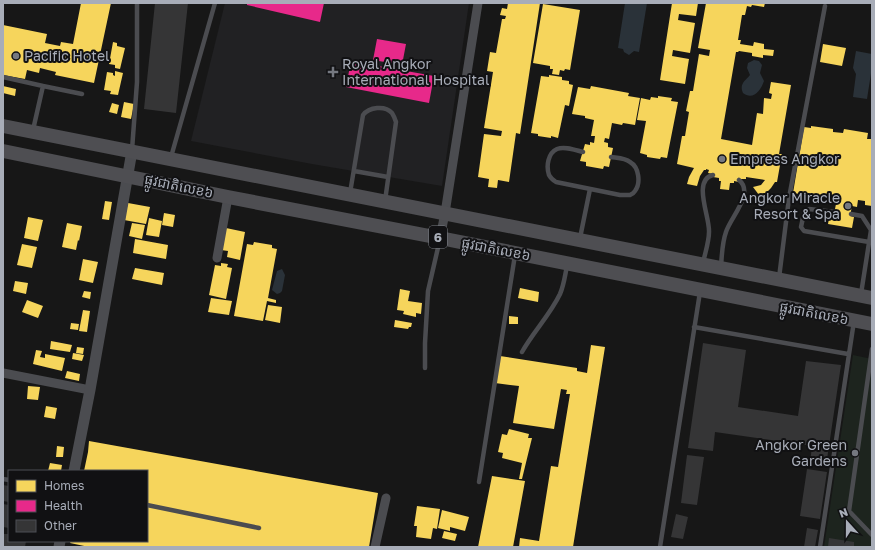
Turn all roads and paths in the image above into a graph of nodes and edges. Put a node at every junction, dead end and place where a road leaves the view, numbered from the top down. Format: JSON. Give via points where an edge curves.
{"nodes":[{"id":1,"x":137,"y":3,"type":"edge"},
{"id":2,"x":219,"y":3,"type":"edge"},
{"id":3,"x":478,"y":3,"type":"edge"},
{"id":4,"x":214,"y":4,"type":"edge"},
{"id":5,"x":825,"y":6,"type":"dead end"},
{"id":6,"x":3,"y":77,"type":"edge"},
{"id":7,"x":43,"y":86,"type":"junction"},
{"id":8,"x":82,"y":94,"type":"dead end"},
{"id":9,"x":3,"y":126,"type":"edge"},
{"id":10,"x":33,"y":131,"type":"junction"},
{"id":11,"x":3,"y":151,"type":"edge"},
{"id":12,"x":132,"y":151,"type":"junction"},
{"id":13,"x":583,"y":152,"type":"dead end"},
{"id":14,"x":611,"y":157,"type":"dead end"},
{"id":15,"x":171,"y":159,"type":"junction"},
{"id":16,"x":354,"y":171,"type":"junction"},
{"id":17,"x":713,"y":175,"type":"dead end"},
{"id":18,"x":127,"y":176,"type":"junction"},
{"id":19,"x":388,"y":177,"type":"junction"},
{"id":20,"x":740,"y":180,"type":"dead end"},
{"id":21,"x":590,"y":189,"type":"junction"},
{"id":22,"x":350,"y":194,"type":"junction"},
{"id":23,"x":228,"y":197,"type":"junction"},
{"id":24,"x":385,"y":201,"type":"junction"},
{"id":25,"x":834,"y":212,"type":"dead end"},
{"id":26,"x":445,"y":213,"type":"junction"},
{"id":27,"x":850,"y":214,"type":"dead end"},
{"id":28,"x":440,"y":238,"type":"junction"},
{"id":29,"x":580,"y":240,"type":"junction"},
{"id":30,"x":869,"y":242,"type":"junction"},
{"id":31,"x":515,"y":253,"type":"junction"},
{"id":32,"x":217,"y":258,"type":"dead end"},
{"id":33,"x":567,"y":263,"type":"junction"},
{"id":34,"x":703,"y":264,"type":"junction"},
{"id":35,"x":720,"y":268,"type":"junction"},
{"id":36,"x":779,"y":279,"type":"junction"},
{"id":37,"x":701,"y":290,"type":"junction"},
{"id":38,"x":866,"y":297,"type":"edge"},
{"id":39,"x":854,"y":321,"type":"junction"},
{"id":40,"x":872,"y":324,"type":"edge"},
{"id":41,"x":694,"y":327,"type":"junction"},
{"id":42,"x":872,"y":349,"type":"edge"},
{"id":43,"x":522,"y":352,"type":"dead end"},
{"id":44,"x":848,"y":354,"type":"junction"},
{"id":45,"x":426,"y":368,"type":"dead end"},
{"id":46,"x":3,"y":373,"type":"edge"},
{"id":47,"x":90,"y":390,"type":"junction"},
{"id":48,"x":74,"y":470,"type":"edge"},
{"id":49,"x":479,"y":482,"type":"dead end"},
{"id":50,"x":386,"y":498,"type":"dead end"},
{"id":51,"x":148,"y":505,"type":"edge"},
{"id":52,"x":259,"y":528,"type":"dead end"},
{"id":53,"x":872,"y":535,"type":"edge"},
{"id":54,"x":375,"y":547,"type":"edge"},
{"id":55,"x":660,"y":547,"type":"edge"},
{"id":56,"x":820,"y":547,"type":"edge"}],
"edges":[{"from":1,"to":12,"type":"lane","via":[[137,82]]},
{"from":2,"to":4,"type":"lane"},
{"from":3,"to":26,"type":"street"},
{"from":4,"to":15,"type":"lane"},
{"from":5,"to":36,"type":"lane","via":[[789,198]]},
{"from":6,"to":7,"type":"lane"},
{"from":7,"to":8,"type":"lane"},
{"from":7,"to":10,"type":"lane"},
{"from":9,"to":10,"type":"highway","name":"ផ្លូវជាតិលេខ៦","number":"6"},
{"from":10,"to":12,"type":"highway","name":"ផ្លូវជាតិលេខ៦","number":"6"},
{"from":11,"to":18,"type":"highway","name":"ផ្លូវជាតិលេខ៦","number":"6"},
{"from":12,"to":15,"type":"highway","name":"ផ្លូវជាតិលេខ៦","number":"6"},
{"from":12,"to":18,"type":"street"},
{"from":13,"to":21,"type":"lane","via":[[564,148],[556,150],[549,156],[549,176],[556,182]]},
{"from":14,"to":21,"type":"lane","via":[[632,162],[637,169],[636,190],[630,195],[620,195]]},
{"from":15,"to":22,"type":"highway","name":"ផ្លូវជាតិលេខ៦","number":"6"},
{"from":16,"to":19,"type":"lane"},
{"from":16,"to":19,"type":"lane","via":[[363,115],[370,110],[381,108],[391,112],[396,122]]},
{"from":16,"to":22,"type":"lane"},
{"from":17,"to":34,"type":"lane","via":[[704,181],[702,192],[709,231]]},
{"from":18,"to":23,"type":"highway","name":"ផ្លូវជាតិលេខ៦","number":"6"},
{"from":18,"to":47,"type":"street"},
{"from":19,"to":24,"type":"lane"},
{"from":20,"to":35,"type":"lane","via":[[745,191],[742,203],[726,233]]},
{"from":21,"to":29,"type":"lane"},
{"from":22,"to":24,"type":"highway","name":"ផ្លូវជាតិលេខ៦","number":"6"},
{"from":23,"to":28,"type":"highway","name":"ផ្លូវជាតិលេខ៦","number":"6"},
{"from":23,"to":32,"type":"street"},
{"from":24,"to":26,"type":"highway","name":"ផ្លូវជាតិលេខ៦","number":"6"},
{"from":25,"to":30,"type":"lane","via":[[809,209],[804,213],[801,227],[804,231]]},
{"from":26,"to":28,"type":"street"},
{"from":26,"to":29,"type":"highway","name":"ផ្លូវជាតិលេខ៦","number":"6"},
{"from":27,"to":30,"type":"lane","via":[[862,216],[871,230]]},
{"from":28,"to":31,"type":"highway","name":"ផ្លូវជាតិលេខ៦","number":"6"},
{"from":28,"to":45,"type":"lane","via":[[428,291]]},
{"from":29,"to":34,"type":"highway","name":"ផ្លូវជាតិលេខ៦","number":"6"},
{"from":30,"to":38,"type":"lane"},
{"from":31,"to":33,"type":"highway","name":"ផ្លូវជាតិលេខ៦","number":"6"},
{"from":31,"to":49,"type":"lane"},
{"from":33,"to":37,"type":"highway","name":"ផ្លូវជាតិលេខ៦","number":"6"},
{"from":33,"to":43,"type":"lane","via":[[560,293]]},
{"from":34,"to":35,"type":"highway","name":"ផ្លូវជាតិលេខ៦","number":"6"},
{"from":35,"to":36,"type":"highway","name":"ផ្លូវជាតិលេខ៦","number":"6"},
{"from":36,"to":38,"type":"highway","name":"ផ្លូវជាតិលេខ៦","number":"6"},
{"from":37,"to":39,"type":"highway","name":"ផ្លូវជាតិលេខ៦","number":"6"},
{"from":37,"to":41,"type":"lane"},
{"from":39,"to":40,"type":"highway","name":"ផ្លូវជាតិលេខ៦","number":"6"},
{"from":39,"to":44,"type":"lane"},
{"from":41,"to":44,"type":"lane"},
{"from":41,"to":55,"type":"lane"},
{"from":42,"to":53,"type":"lane","via":[[849,511]]},
{"from":44,"to":56,"type":"lane"},
{"from":46,"to":47,"type":"street"},
{"from":47,"to":48,"type":"street"},
{"from":50,"to":54,"type":"street"},
{"from":51,"to":52,"type":"lane"}]}
